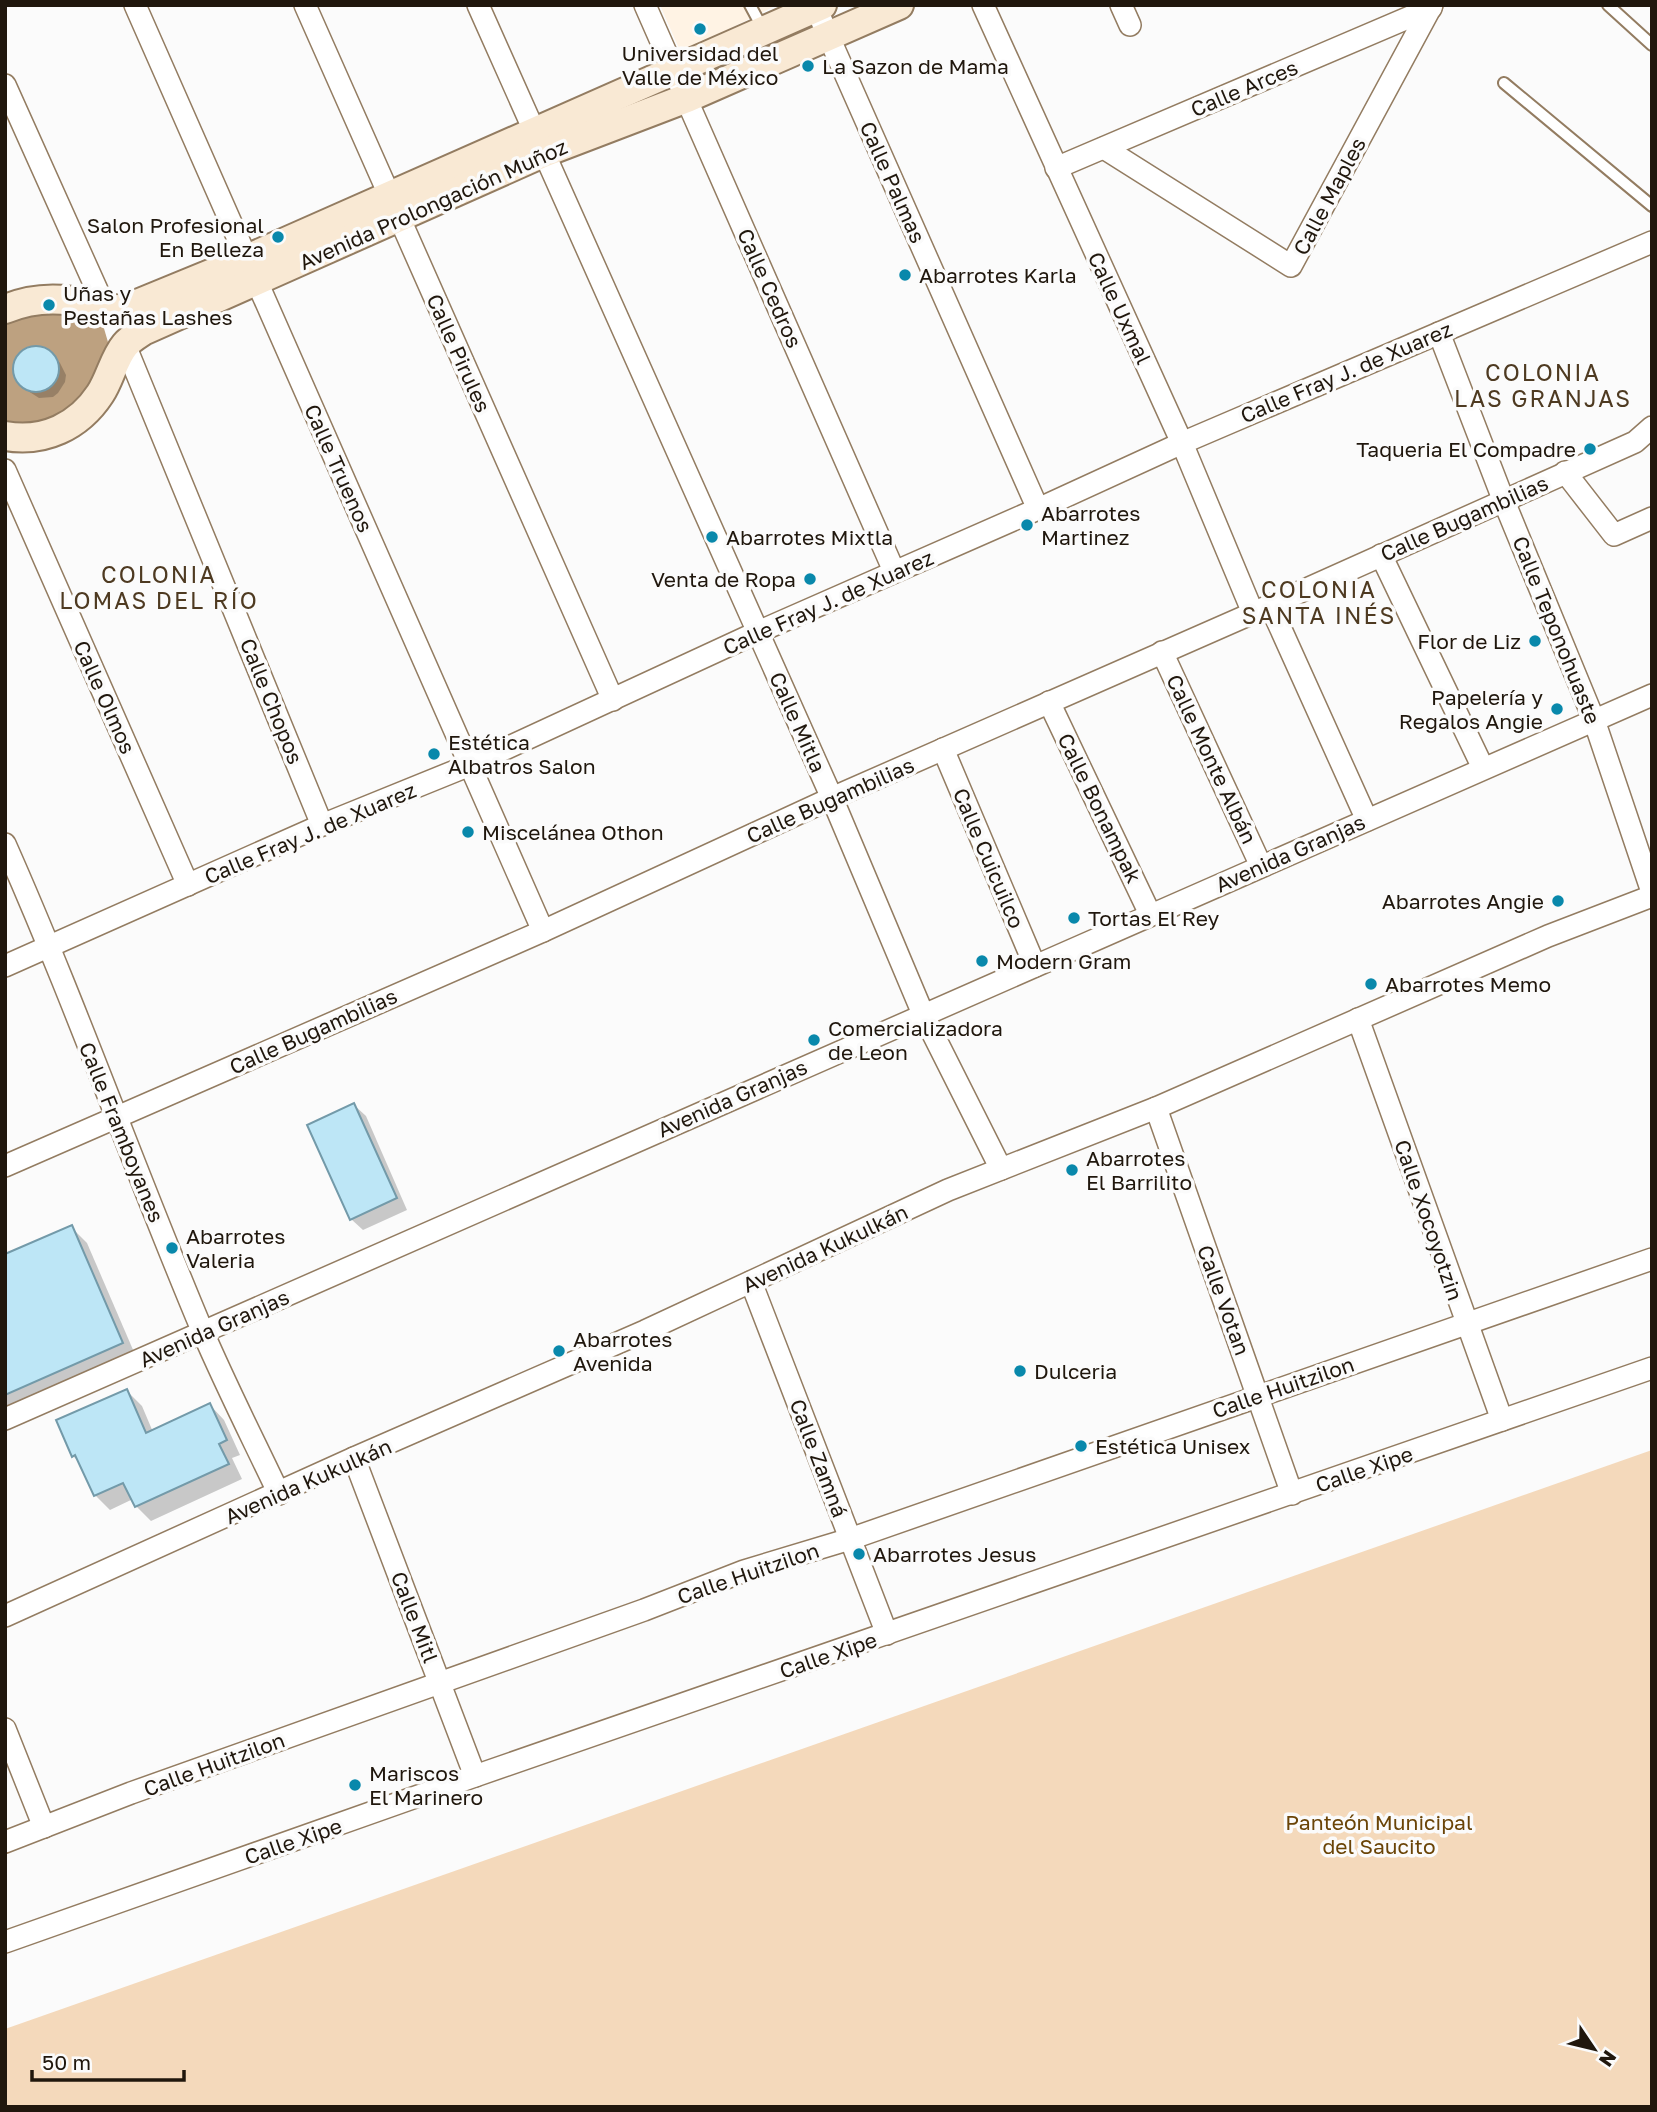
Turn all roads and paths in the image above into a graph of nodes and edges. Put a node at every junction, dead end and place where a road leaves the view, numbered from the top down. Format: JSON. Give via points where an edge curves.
{"nodes":[{"id":1,"x":135,"y":5,"type":"edge"},
{"id":2,"x":305,"y":5,"type":"edge"},
{"id":3,"x":478,"y":5,"type":"edge"},
{"id":4,"x":645,"y":5,"type":"edge"},
{"id":5,"x":750,"y":5,"type":"edge"},
{"id":6,"x":899,"y":5,"type":"edge"},
{"id":7,"x":983,"y":5,"type":"edge"},
{"id":8,"x":1608,"y":5,"type":"edge"},
{"id":9,"x":819,"y":7,"type":"edge"},
{"id":10,"x":1432,"y":7,"type":"edge"},
{"id":11,"x":777,"y":22,"type":"junction"},
{"id":12,"x":828,"y":36,"type":"junction"},
{"id":13,"x":1652,"y":45,"type":"edge"},
{"id":14,"x":676,"y":70,"type":"junction"},
{"id":15,"x":1504,"y":83,"type":"dead end"},
{"id":16,"x":5,"y":85,"type":"edge"},
{"id":17,"x":687,"y":98,"type":"junction"},
{"id":18,"x":539,"y":143,"type":"junction"},
{"id":19,"x":1104,"y":148,"type":"junction"},
{"id":20,"x":1056,"y":168,"type":"junction"},
{"id":21,"x":1652,"y":206,"type":"edge"},
{"id":22,"x":394,"y":208,"type":"junction"},
{"id":23,"x":1652,"y":242,"type":"edge"},
{"id":24,"x":252,"y":271,"type":"junction"},
{"id":25,"x":5,"y":309,"type":"edge"},
{"id":26,"x":106,"y":310,"type":"junction"},
{"id":27,"x":1439,"y":333,"type":"junction"},
{"id":28,"x":125,"y":345,"type":"junction"},
{"id":29,"x":1652,"y":427,"type":"edge"},
{"id":30,"x":5,"y":436,"type":"edge"},
{"id":31,"x":1182,"y":443,"type":"junction"},
{"id":32,"x":5,"y":470,"type":"edge"},
{"id":33,"x":1565,"y":472,"type":"junction"},
{"id":34,"x":1503,"y":499,"type":"junction"},
{"id":35,"x":1038,"y":509,"type":"junction"},
{"id":36,"x":1652,"y":518,"type":"edge"},
{"id":37,"x":1381,"y":555,"type":"junction"},
{"id":38,"x":894,"y":571,"type":"junction"},
{"id":39,"x":1261,"y":609,"type":"junction"},
{"id":40,"x":758,"y":632,"type":"junction"},
{"id":41,"x":1163,"y":652,"type":"junction"},
{"id":42,"x":1652,"y":695,"type":"edge"},
{"id":43,"x":613,"y":699,"type":"junction"},
{"id":44,"x":1049,"y":702,"type":"junction"},
{"id":45,"x":1594,"y":720,"type":"junction"},
{"id":46,"x":943,"y":749,"type":"junction"},
{"id":47,"x":470,"y":765,"type":"junction"},
{"id":48,"x":1483,"y":768,"type":"junction"},
{"id":49,"x":832,"y":798,"type":"junction"},
{"id":50,"x":1367,"y":820,"type":"junction"},
{"id":51,"x":322,"y":825,"type":"junction"},
{"id":52,"x":5,"y":844,"type":"edge"},
{"id":53,"x":1261,"y":866,"type":"junction"},
{"id":54,"x":188,"y":886,"type":"junction"},
{"id":55,"x":1652,"y":894,"type":"edge"},
{"id":56,"x":1150,"y":914,"type":"junction"},
{"id":57,"x":543,"y":931,"type":"junction"},
{"id":58,"x":50,"y":946,"type":"junction"},
{"id":59,"x":5,"y":966,"type":"edge"},
{"id":60,"x":1035,"y":966,"type":"junction"},
{"id":61,"x":923,"y":1014,"type":"junction"},
{"id":62,"x":1358,"y":1019,"type":"junction"},
{"id":63,"x":1156,"y":1108,"type":"junction"},
{"id":64,"x":115,"y":1117,"type":"junction"},
{"id":65,"x":5,"y":1166,"type":"edge"},
{"id":66,"x":1001,"y":1169,"type":"junction"},
{"id":67,"x":1652,"y":1259,"type":"edge"},
{"id":68,"x":751,"y":1282,"type":"junction"},
{"id":69,"x":1466,"y":1323,"type":"junction"},
{"id":70,"x":203,"y":1333,"type":"junction"},
{"id":71,"x":1652,"y":1368,"type":"edge"},
{"id":72,"x":1258,"y":1395,"type":"junction"},
{"id":73,"x":5,"y":1419,"type":"edge"},
{"id":74,"x":1502,"y":1420,"type":"junction"},
{"id":75,"x":354,"y":1458,"type":"junction"},
{"id":76,"x":279,"y":1494,"type":"junction"},
{"id":77,"x":1292,"y":1494,"type":"junction"},
{"id":78,"x":850,"y":1539,"type":"junction"},
{"id":79,"x":5,"y":1616,"type":"edge"},
{"id":80,"x":887,"y":1634,"type":"junction"},
{"id":81,"x":440,"y":1682,"type":"junction"},
{"id":82,"x":5,"y":1729,"type":"edge"},
{"id":83,"x":475,"y":1776,"type":"junction"},
{"id":84,"x":44,"y":1827,"type":"junction"},
{"id":85,"x":5,"y":1842,"type":"edge"},
{"id":86,"x":5,"y":1942,"type":"edge"}],
"edges":[{"from":1,"to":24,"type":"street","name":"Calle Truenos"},
{"from":2,"to":22,"type":"street","name":"Calle Pirules"},
{"from":3,"to":18,"type":"street","name":"Calle Mitla"},
{"from":4,"to":14,"type":"street","name":"Calle Cedros"},
{"from":5,"to":11,"type":"lane"},
{"from":6,"to":12,"type":"street","name":"Avenida Prolongación Muñoz"},
{"from":7,"to":20,"type":"street","name":"Calle Uxmal"},
{"from":8,"to":13,"type":"lane"},
{"from":9,"to":11,"type":"street","name":"Avenida Prolongación Muñoz"},
{"from":9,"to":12,"type":"street","name":"Calle Palmas"},
{"from":10,"to":19,"type":"street","name":"Calle Arces"},
{"from":10,"to":19,"type":"street","name":"Calle Maples","via":[[1291,266]]},
{"from":11,"to":14,"type":"street","name":"Avenida Prolongación Muñoz"},
{"from":12,"to":17,"type":"street","name":"Avenida Prolongación Muñoz"},
{"from":12,"to":35,"type":"street","name":"Calle Palmas"},
{"from":14,"to":17,"type":"street","name":"Calle Cedros"},
{"from":14,"to":18,"type":"street","name":"Avenida Prolongación Muñoz"},
{"from":15,"to":21,"type":"lane"},
{"from":16,"to":26,"type":"street"},
{"from":17,"to":18,"type":"street","name":"Avenida Prolongación Muñoz"},
{"from":17,"to":38,"type":"street","name":"Calle Cedros"},
{"from":18,"to":22,"type":"street","name":"Avenida Prolongación Muñoz"},
{"from":18,"to":40,"type":"street","name":"Calle Mitla"},
{"from":19,"to":20,"type":"street","name":"Calle Arces"},
{"from":20,"to":31,"type":"street","name":"Calle Uxmal"},
{"from":22,"to":24,"type":"street","name":"Avenida Prolongación Muñoz"},
{"from":22,"to":43,"type":"street","name":"Calle Pirules"},
{"from":23,"to":27,"type":"street","name":"Calle Fray J. de Xuarez"},
{"from":24,"to":26,"type":"street","name":"Avenida Prolongación Muñoz","via":[[125,309]]},
{"from":24,"to":28,"type":"street","name":"Avenida Prolongación Muñoz"},
{"from":24,"to":47,"type":"street","name":"Calle Truenos"},
{"from":25,"to":26,"type":"street","name":"Avenida Prolongación Muñoz","via":[[40,300],[65,300]]},
{"from":26,"to":28,"type":"street","via":[[120,326]]},
{"from":27,"to":31,"type":"street","name":"Calle Fray J. de Xuarez"},
{"from":27,"to":34,"type":"street","name":"Calle Teponohuaste"},
{"from":28,"to":30,"type":"street","via":[[100,394],[82,417],[53,434],[19,439]]},
{"from":28,"to":51,"type":"street","name":"Calle Chopos"},
{"from":29,"to":33,"type":"street","name":"Calle Bugambilias","via":[[1635,442]]},
{"from":31,"to":35,"type":"street","name":"Calle Fray J. de Xuarez"},
{"from":31,"to":39,"type":"street","name":"Calle Uxmal"},
{"from":32,"to":54,"type":"street","name":"Calle Olmos"},
{"from":33,"to":34,"type":"street","name":"Calle Bugambilias"},
{"from":33,"to":36,"type":"street","via":[[1614,535]]},
{"from":34,"to":37,"type":"street","name":"Calle Bugambilias"},
{"from":34,"to":45,"type":"street","name":"Calle Teponohuaste"},
{"from":35,"to":38,"type":"street","name":"Calle Fray J. de Xuarez"},
{"from":37,"to":39,"type":"street","name":"Calle Bugambilias"},
{"from":37,"to":48,"type":"street"},
{"from":38,"to":40,"type":"street","name":"Calle Fray J. de Xuarez"},
{"from":39,"to":41,"type":"street","name":"Calle Bugambilias"},
{"from":39,"to":50,"type":"street","name":"Calle Uxmal"},
{"from":40,"to":43,"type":"street","name":"Calle Fray J. de Xuarez"},
{"from":40,"to":49,"type":"street","name":"Calle Mitla"},
{"from":41,"to":44,"type":"street","name":"Calle Bugambilias"},
{"from":41,"to":53,"type":"street","name":"Calle Monte Albán"},
{"from":42,"to":45,"type":"street","name":"Avenida Granjas"},
{"from":43,"to":47,"type":"street","name":"Calle Fray J. de Xuarez"},
{"from":44,"to":46,"type":"street","name":"Calle Bugambilias"},
{"from":44,"to":56,"type":"street","name":"Calle Bonampak"},
{"from":45,"to":48,"type":"street","name":"Avenida Granjas"},
{"from":45,"to":55,"type":"street","name":"Calle Teponohuaste"},
{"from":46,"to":49,"type":"street","name":"Calle Bugambilias"},
{"from":46,"to":60,"type":"street","name":"Calle Cuicuilco"},
{"from":47,"to":51,"type":"street","name":"Calle Fray J. de Xuarez"},
{"from":47,"to":57,"type":"street","name":"Calle Truenos"},
{"from":48,"to":50,"type":"street","name":"Avenida Granjas"},
{"from":49,"to":57,"type":"street","name":"Calle Bugambilias"},
{"from":49,"to":61,"type":"street","name":"Calle Mitla"},
{"from":50,"to":53,"type":"street","name":"Avenida Granjas"},
{"from":51,"to":54,"type":"street","name":"Calle Fray J. de Xuarez"},
{"from":52,"to":58,"type":"street","name":"Calle Framboyanes"},
{"from":53,"to":56,"type":"street","name":"Avenida Granjas"},
{"from":54,"to":58,"type":"street","name":"Calle Fray J. de Xuarez"},
{"from":55,"to":62,"type":"street","name":"Avenida Kukulkán"},
{"from":56,"to":60,"type":"street","name":"Avenida Granjas"},
{"from":57,"to":64,"type":"street","name":"Calle Bugambilias"},
{"from":58,"to":59,"type":"street","name":"Calle Fray J. de Xuarez"},
{"from":58,"to":64,"type":"street","name":"Calle Framboyanes"},
{"from":60,"to":61,"type":"street","name":"Avenida Granjas"},
{"from":61,"to":66,"type":"street","name":"Calle Mitla"},
{"from":61,"to":70,"type":"street","name":"Avenida Granjas"},
{"from":62,"to":63,"type":"street","name":"Avenida Kukulkán"},
{"from":62,"to":69,"type":"street","name":"Calle Xocoyotzin"},
{"from":63,"to":66,"type":"street","name":"Avenida Kukulkán"},
{"from":63,"to":72,"type":"street","name":"Calle Votan"},
{"from":64,"to":65,"type":"street","name":"Calle Bugambilias"},
{"from":64,"to":70,"type":"street","name":"Calle Framboyanes"},
{"from":66,"to":68,"type":"street","name":"Avenida Kukulkán"},
{"from":67,"to":69,"type":"street","name":"Calle Huitzilon"},
{"from":68,"to":75,"type":"street","name":"Avenida Kukulkán"},
{"from":68,"to":78,"type":"street","name":"Calle Zamná"},
{"from":69,"to":72,"type":"street","name":"Calle Huitzilon"},
{"from":69,"to":74,"type":"street","name":"Calle Xocoyotzin"},
{"from":70,"to":73,"type":"street","name":"Avenida Granjas"},
{"from":70,"to":76,"type":"street","name":"Calle Framboyanes"},
{"from":71,"to":74,"type":"street","name":"Calle Xipe"},
{"from":72,"to":77,"type":"street","name":"Calle Votan"},
{"from":72,"to":78,"type":"street","name":"Calle Huitzilon"},
{"from":74,"to":77,"type":"street","name":"Calle Xipe"},
{"from":75,"to":76,"type":"street","name":"Avenida Kukulkán"},
{"from":75,"to":81,"type":"street","name":"Calle Mitl"},
{"from":76,"to":79,"type":"street","name":"Avenida Kukulkán"},
{"from":77,"to":80,"type":"street","name":"Calle Xipe"},
{"from":78,"to":80,"type":"street","name":"Calle Zamná"},
{"from":78,"to":81,"type":"street","name":"Calle Huitzilon","via":[[744,1571]]},
{"from":80,"to":83,"type":"street","name":"Calle Xipe"},
{"from":81,"to":83,"type":"street","name":"Calle Mitl"},
{"from":81,"to":84,"type":"street","name":"Calle Huitzilon"},
{"from":82,"to":84,"type":"street"},
{"from":83,"to":86,"type":"street","name":"Calle Xipe"},
{"from":84,"to":85,"type":"street","name":"Calle Huitzilon"}]}
